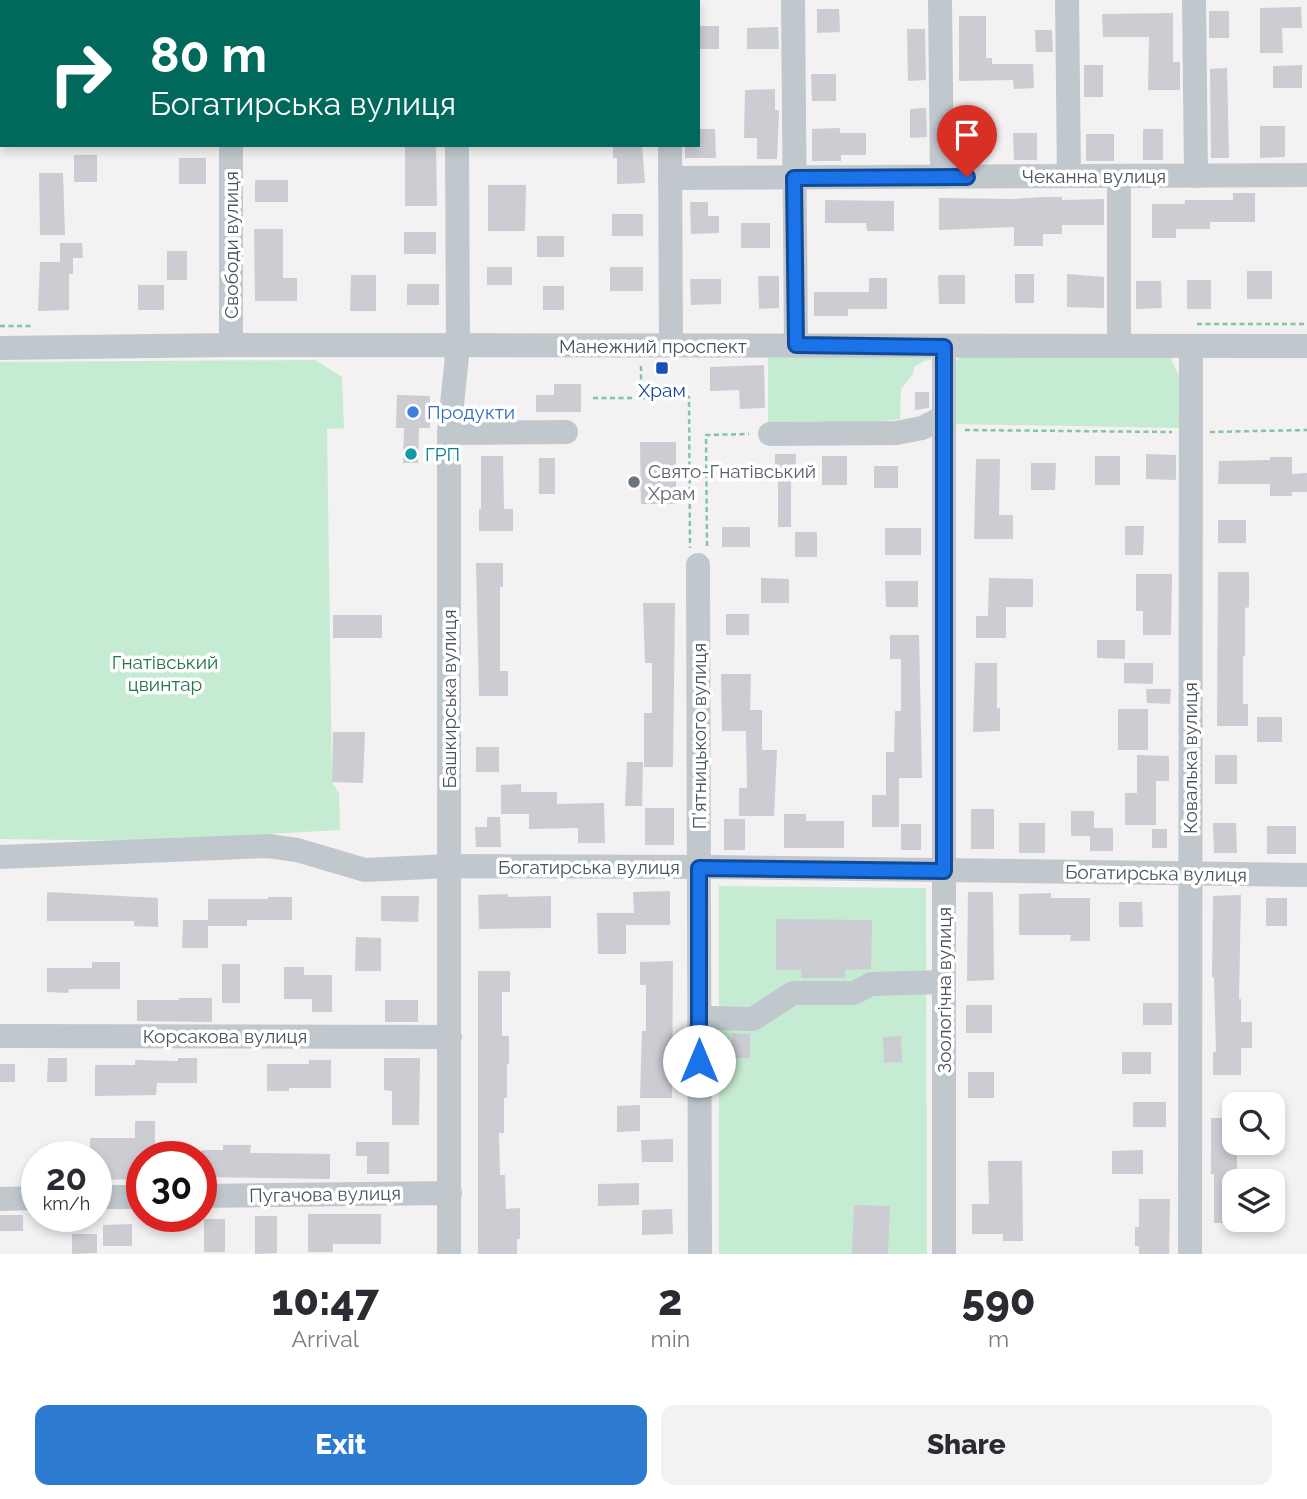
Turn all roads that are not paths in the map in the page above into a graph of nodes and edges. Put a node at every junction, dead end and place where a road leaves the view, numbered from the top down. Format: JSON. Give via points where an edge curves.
{"nodes":[{"id":1,"x":793,"y":0,"type":"edge"},
{"id":2,"x":940,"y":0,"type":"edge"},
{"id":3,"x":1067,"y":0,"type":"edge"},
{"id":4,"x":1194,"y":0,"type":"edge"},
{"id":5,"x":231,"y":147,"type":"edge"},
{"id":6,"x":457,"y":147,"type":"edge"},
{"id":7,"x":670,"y":147,"type":"edge"},
{"id":8,"x":1307,"y":175,"type":"edge"},
{"id":9,"x":1069,"y":176,"type":"junction"},
{"id":10,"x":1119,"y":176,"type":"junction"},
{"id":11,"x":1196,"y":176,"type":"junction"},
{"id":12,"x":942,"y":177,"type":"junction"},
{"id":13,"x":670,"y":178,"type":"junction"},
{"id":14,"x":794,"y":178,"type":"junction"},
{"id":15,"x":231,"y":345,"type":"junction"},
{"id":16,"x":671,"y":345,"type":"junction"},
{"id":17,"x":796,"y":345,"type":"junction"},
{"id":18,"x":1119,"y":346,"type":"junction"},
{"id":19,"x":1191,"y":346,"type":"junction"},
{"id":20,"x":1307,"y":346,"type":"edge"},
{"id":21,"x":458,"y":347,"type":"junction"},
{"id":22,"x":944,"y":347,"type":"junction"},
{"id":23,"x":0,"y":348,"type":"edge"},
{"id":24,"x":944,"y":424,"type":"junction"},
{"id":25,"x":566,"y":432,"type":"dead end"},
{"id":26,"x":449,"y":433,"type":"junction"},
{"id":27,"x":770,"y":434,"type":"road end"},
{"id":28,"x":698,"y":565,"type":"road end"},
{"id":29,"x":0,"y":857,"type":"edge"},
{"id":30,"x":449,"y":866,"type":"junction"},
{"id":31,"x":699,"y":868,"type":"junction"},
{"id":32,"x":944,"y":871,"type":"junction"},
{"id":33,"x":1190,"y":873,"type":"junction"},
{"id":34,"x":1307,"y":875,"type":"edge"},
{"id":35,"x":944,"y":982,"type":"junction"},
{"id":36,"x":711,"y":1018,"type":"dead end"},
{"id":37,"x":0,"y":1036,"type":"edge"},
{"id":38,"x":450,"y":1037,"type":"junction"},
{"id":39,"x":450,"y":1193,"type":"junction"},
{"id":40,"x":217,"y":1196,"type":"edge"},
{"id":41,"x":21,"y":1198,"type":"edge"},
{"id":42,"x":0,"y":1199,"type":"edge"},
{"id":43,"x":449,"y":1254,"type":"edge"},
{"id":44,"x":700,"y":1254,"type":"edge"},
{"id":45,"x":944,"y":1254,"type":"edge"},
{"id":46,"x":1190,"y":1254,"type":"edge"}],
"edges":[{"from":1,"to":14,"type":"street"},
{"from":2,"to":12,"type":"street"},
{"from":3,"to":9,"type":"street"},
{"from":4,"to":11,"type":"street"},
{"from":5,"to":15,"type":"street","name":"Свободи вулиця"},
{"from":6,"to":21,"type":"street","name":"Башкирська вулиця"},
{"from":7,"to":13,"type":"street"},
{"from":8,"to":11,"type":"street","name":"Чеканна вулиця"},
{"from":9,"to":10,"type":"street","name":"Чеканна вулиця"},
{"from":9,"to":12,"type":"street","name":"Чеканна вулиця"},
{"from":10,"to":11,"type":"street","name":"Чеканна вулиця"},
{"from":10,"to":18,"type":"street"},
{"from":12,"to":14,"type":"street","name":"Чеканна вулиця"},
{"from":13,"to":14,"type":"street","name":"Чеканна вулиця"},
{"from":13,"to":16,"type":"street"},
{"from":14,"to":17,"type":"street"},
{"from":15,"to":21,"type":"street","name":"Манежний проспект"},
{"from":15,"to":23,"type":"street","name":"Манежний проспект"},
{"from":16,"to":17,"type":"street","name":"Манежний проспект"},
{"from":16,"to":21,"type":"street","name":"Манежний проспект"},
{"from":17,"to":22,"type":"street","name":"Манежний проспект"},
{"from":18,"to":19,"type":"street","name":"Манежний проспект"},
{"from":18,"to":22,"type":"street","name":"Манежний проспект"},
{"from":19,"to":20,"type":"street","name":"Манежний проспект"},
{"from":19,"to":33,"type":"street","name":"Ковалька вулиця"},
{"from":21,"to":26,"type":"street","name":"Башкирська вулиця"},
{"from":22,"to":24,"type":"street","name":"Зоологічна вулиця"},
{"from":24,"to":27,"type":"street","via":[[897,433]]},
{"from":24,"to":32,"type":"street","name":"Зоологічна вулиця"},
{"from":25,"to":26,"type":"street"},
{"from":26,"to":30,"type":"street","name":"Башкирська вулиця"},
{"from":28,"to":31,"type":"street","name":"П’ятницького вулиця"},
{"from":29,"to":30,"type":"street","name":"Богатирська вулиця","via":[[268,846],[365,870]]},
{"from":30,"to":31,"type":"street","name":"Богатирська вулиця"},
{"from":30,"to":38,"type":"street","name":"Башкирська вулиця"},
{"from":31,"to":32,"type":"street","name":"Богатирська вулиця"},
{"from":31,"to":44,"type":"street","name":"П’ятницького вулиця"},
{"from":32,"to":33,"type":"street","name":"Богатирська вулиця"},
{"from":32,"to":35,"type":"street","name":"Зоологічна вулиця"},
{"from":33,"to":34,"type":"street","name":"Богатирська вулиця"},
{"from":33,"to":46,"type":"street","name":"Ковалька вулиця"},
{"from":35,"to":36,"type":"street","via":[[871,984],[854,993],[793,993],[753,1019]]},
{"from":35,"to":45,"type":"street","name":"Зоологічна вулиця"},
{"from":37,"to":38,"type":"street","name":"Корсакова вулиця"},
{"from":38,"to":39,"type":"street","name":"Башкирська вулиця"},
{"from":39,"to":40,"type":"street","name":"Пугачова вулиця"},
{"from":39,"to":43,"type":"street","name":"Башкирська вулиця"},
{"from":41,"to":42,"type":"street"}]}
